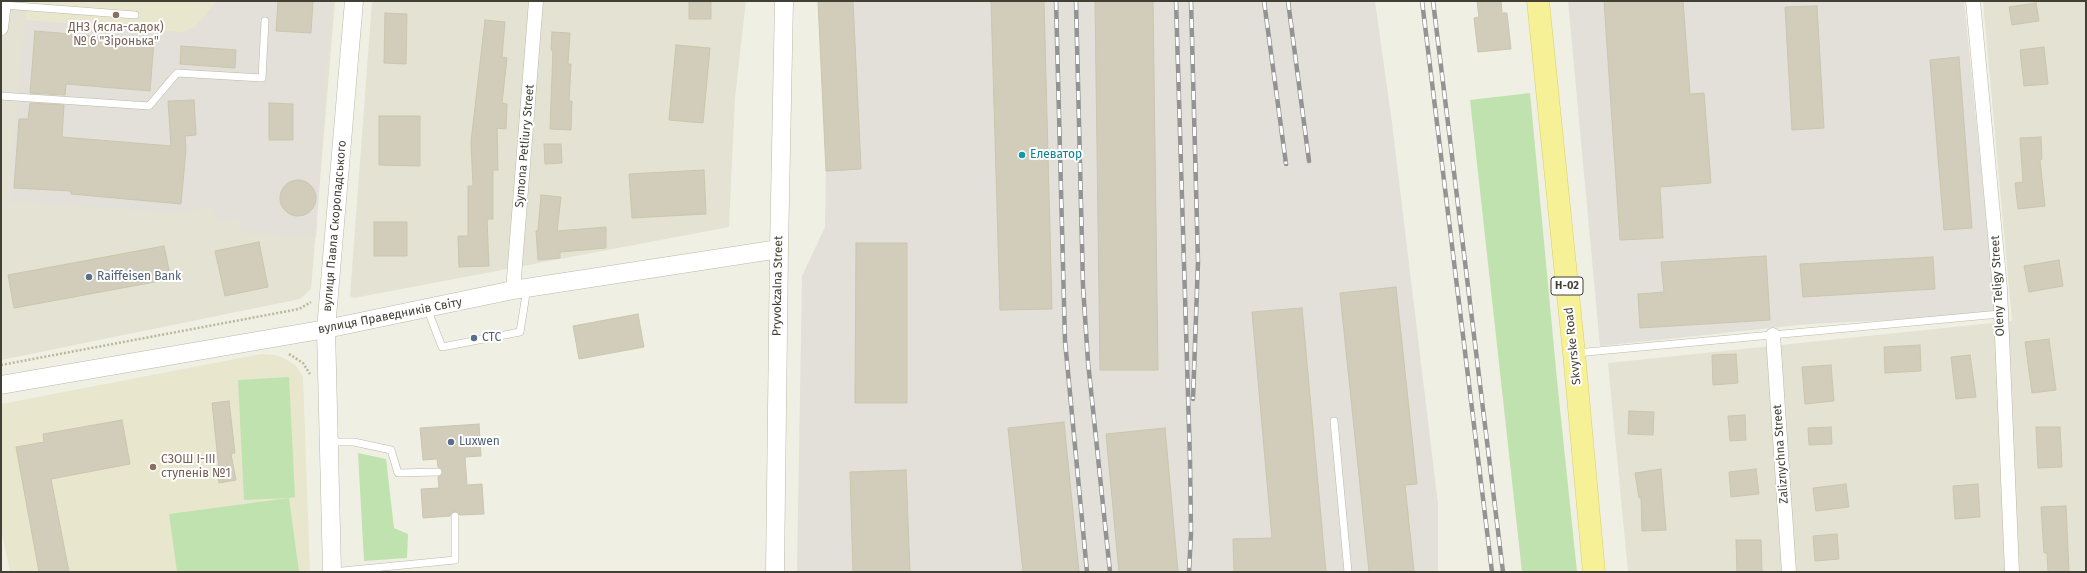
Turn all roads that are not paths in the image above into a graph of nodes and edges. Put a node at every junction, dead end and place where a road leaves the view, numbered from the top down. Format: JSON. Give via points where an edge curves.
{"nodes":[{"id":1,"x":354,"y":1,"type":"edge"},
{"id":2,"x":536,"y":1,"type":"edge"},
{"id":3,"x":784,"y":1,"type":"edge"},
{"id":4,"x":1538,"y":1,"type":"edge"},
{"id":5,"x":1973,"y":1,"type":"edge"},
{"id":6,"x":3,"y":3,"type":"edge"},
{"id":7,"x":136,"y":15,"type":"dead end"},
{"id":8,"x":265,"y":21,"type":"dead end"},
{"id":9,"x":1,"y":28,"type":"edge"},
{"id":10,"x":1,"y":96,"type":"edge"},
{"id":11,"x":779,"y":249,"type":"junction"},
{"id":12,"x":520,"y":289,"type":"junction"},
{"id":13,"x":427,"y":308,"type":"junction"},
{"id":14,"x":2000,"y":314,"type":"junction"},
{"id":15,"x":326,"y":329,"type":"junction"},
{"id":16,"x":1772,"y":335,"type":"junction"},
{"id":17,"x":1574,"y":353,"type":"junction"},
{"id":18,"x":1,"y":385,"type":"edge"},
{"id":19,"x":1334,"y":421,"type":"dead end"},
{"id":20,"x":329,"y":442,"type":"junction"},
{"id":21,"x":438,"y":472,"type":"dead end"},
{"id":22,"x":455,"y":516,"type":"dead end"},
{"id":23,"x":332,"y":572,"type":"edge"},
{"id":24,"x":775,"y":572,"type":"edge"},
{"id":25,"x":1348,"y":572,"type":"edge"},
{"id":26,"x":1594,"y":572,"type":"edge"},
{"id":27,"x":1789,"y":572,"type":"edge"},
{"id":28,"x":2012,"y":572,"type":"edge"}],
"edges":[{"from":1,"to":15,"type":"street","name":"вулиця Павла Скоропадського"},
{"from":2,"to":12,"type":"street","name":"Symona Petliury Street"},
{"from":3,"to":11,"type":"street","name":"Pryvokzalna Street"},
{"from":4,"to":17,"type":"main road","name":"Skvyrske Road","number":"Н-02"},
{"from":5,"to":14,"type":"street","name":"Oleny Teligy Street","via":[[2000,290]]},
{"from":6,"to":7,"type":"lane"},
{"from":6,"to":9,"type":"street"},
{"from":8,"to":10,"type":"lane","via":[[262,78],[177,72],[149,106]]},
{"from":11,"to":12,"type":"street","name":"вулиця Праведників Світу"},
{"from":11,"to":24,"type":"street","name":"Pryvokzalna Street"},
{"from":12,"to":13,"type":"street","name":"вулиця Праведників Світу"},
{"from":12,"to":13,"type":"lane","via":[[520,332],[442,347]]},
{"from":13,"to":15,"type":"street","name":"вулиця Праведників Світу"},
{"from":14,"to":16,"type":"lane"},
{"from":14,"to":28,"type":"street","name":"Oleny Teligy Street"},
{"from":15,"to":18,"type":"street","name":"вулиця Праведників Світу"},
{"from":15,"to":20,"type":"street","name":"вулиця Павла Скоропадського"},
{"from":16,"to":17,"type":"lane"},
{"from":16,"to":27,"type":"street","name":"Zaliznychna Street"},
{"from":17,"to":26,"type":"main road","name":"Skvyrske Road","number":"Н-02"},
{"from":19,"to":25,"type":"lane"},
{"from":20,"to":21,"type":"lane","via":[[354,442],[391,450],[398,473]]},
{"from":20,"to":23,"type":"street","name":"вулиця Павла Скоропадського"},
{"from":22,"to":23,"type":"lane","via":[[455,560]]}]}
